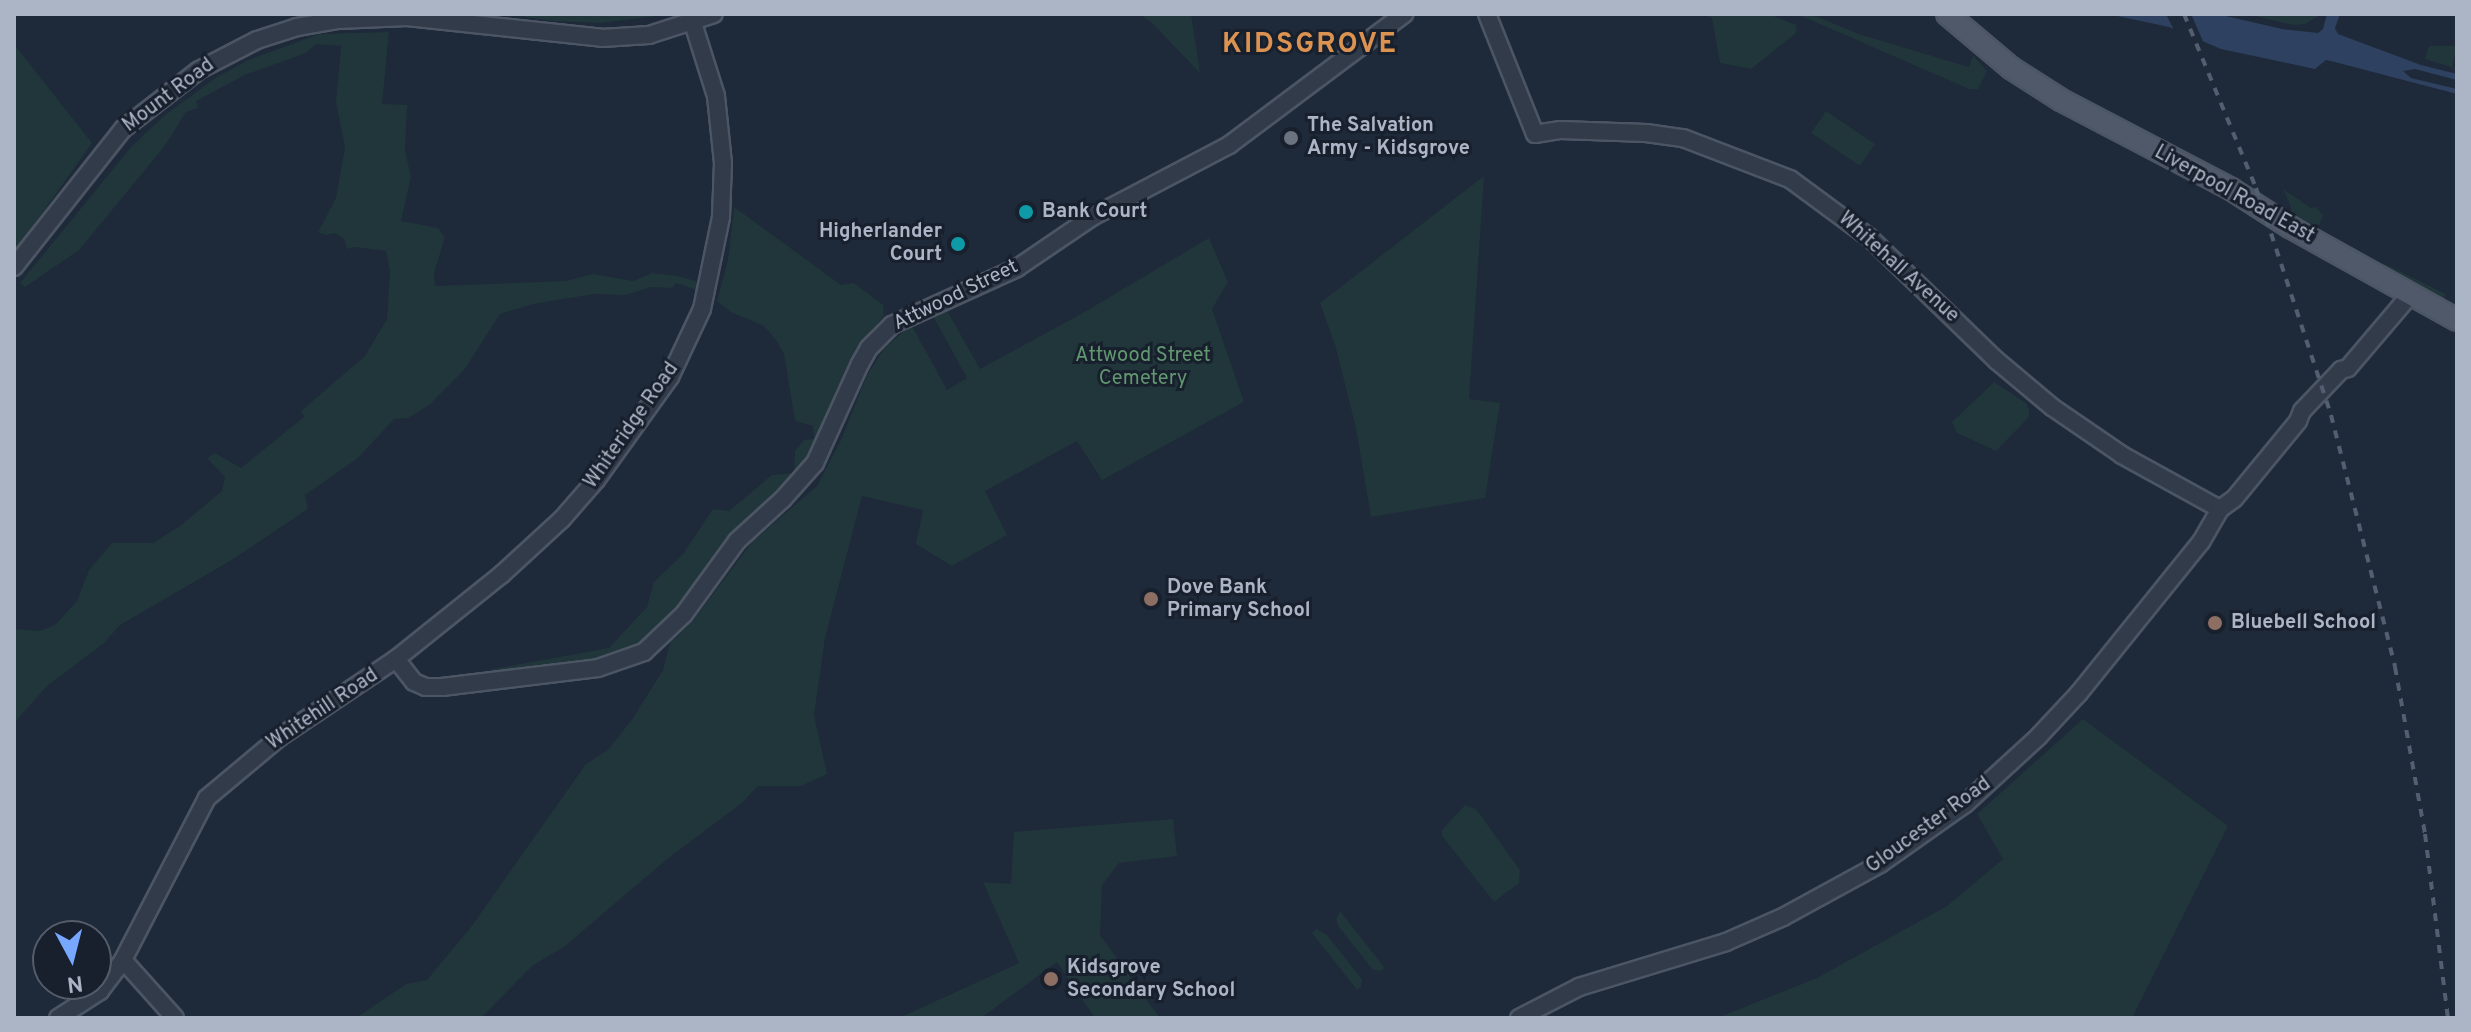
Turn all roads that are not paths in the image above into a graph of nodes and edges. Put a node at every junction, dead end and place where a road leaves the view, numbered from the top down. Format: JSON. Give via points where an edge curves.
{"nodes":[{"id":1,"x":714,"y":14,"type":"edge"},
{"id":2,"x":1404,"y":14,"type":"edge"},
{"id":3,"x":1487,"y":14,"type":"edge"},
{"id":4,"x":1947,"y":14,"type":"edge"},
{"id":5,"x":693,"y":23,"type":"junction"},
{"id":6,"x":14,"y":267,"type":"edge"},
{"id":7,"x":2411,"y":294,"type":"junction"},
{"id":8,"x":2457,"y":320,"type":"edge"},
{"id":9,"x":815,"y":463,"type":"joint"},
{"id":10,"x":2220,"y":509,"type":"junction"},
{"id":11,"x":396,"y":659,"type":"junction"},
{"id":12,"x":123,"y":960,"type":"junction"},
{"id":13,"x":58,"y":1018,"type":"edge"},
{"id":14,"x":175,"y":1018,"type":"edge"},
{"id":15,"x":1519,"y":1018,"type":"edge"}],
"edges":[{"from":1,"to":5,"type":"street","name":"Mount Road"},
{"from":2,"to":9,"type":"street","name":"Attwood Street","via":[[1240,137],[1092,217],[1017,268],[892,325],[860,364]]},
{"from":3,"to":10,"type":"street","name":"Whitehall Avenue","via":[[1535,134],[1561,130],[1683,138],[1790,179],[1870,238],[2052,407],[2122,455]]},
{"from":4,"to":7,"type":"main road","name":"Liverpool Road East","via":[[2011,68],[2061,100],[2231,189]]},
{"from":5,"to":6,"type":"street","name":"Mount Road","via":[[649,35],[602,38],[407,17],[367,18],[297,27],[257,40],[199,70],[123,129]]},
{"from":5,"to":11,"type":"street","name":"Whiteridge Road","via":[[716,96],[723,187],[715,257],[691,337],[626,441],[562,519]]},
{"from":7,"to":8,"type":"main road","name":"Liverpool Road East"},
{"from":7,"to":10,"type":"street","name":"Gloucester Road"},
{"from":9,"to":11,"type":"street","name":"Whitehill Road","via":[[737,541],[684,614],[644,652],[598,668],[442,687],[414,682]]},
{"from":10,"to":15,"type":"street","name":"Gloucester Road","via":[[2201,542],[2079,693],[1995,779],[1931,830],[1783,917],[1726,942],[1579,987]]},
{"from":11,"to":12,"type":"street","name":"Whitehill Road","via":[[280,737],[207,798]]},
{"from":12,"to":13,"type":"street","name":"Whitehill Road","via":[[100,991]]},
{"from":12,"to":14,"type":"street"}]}
